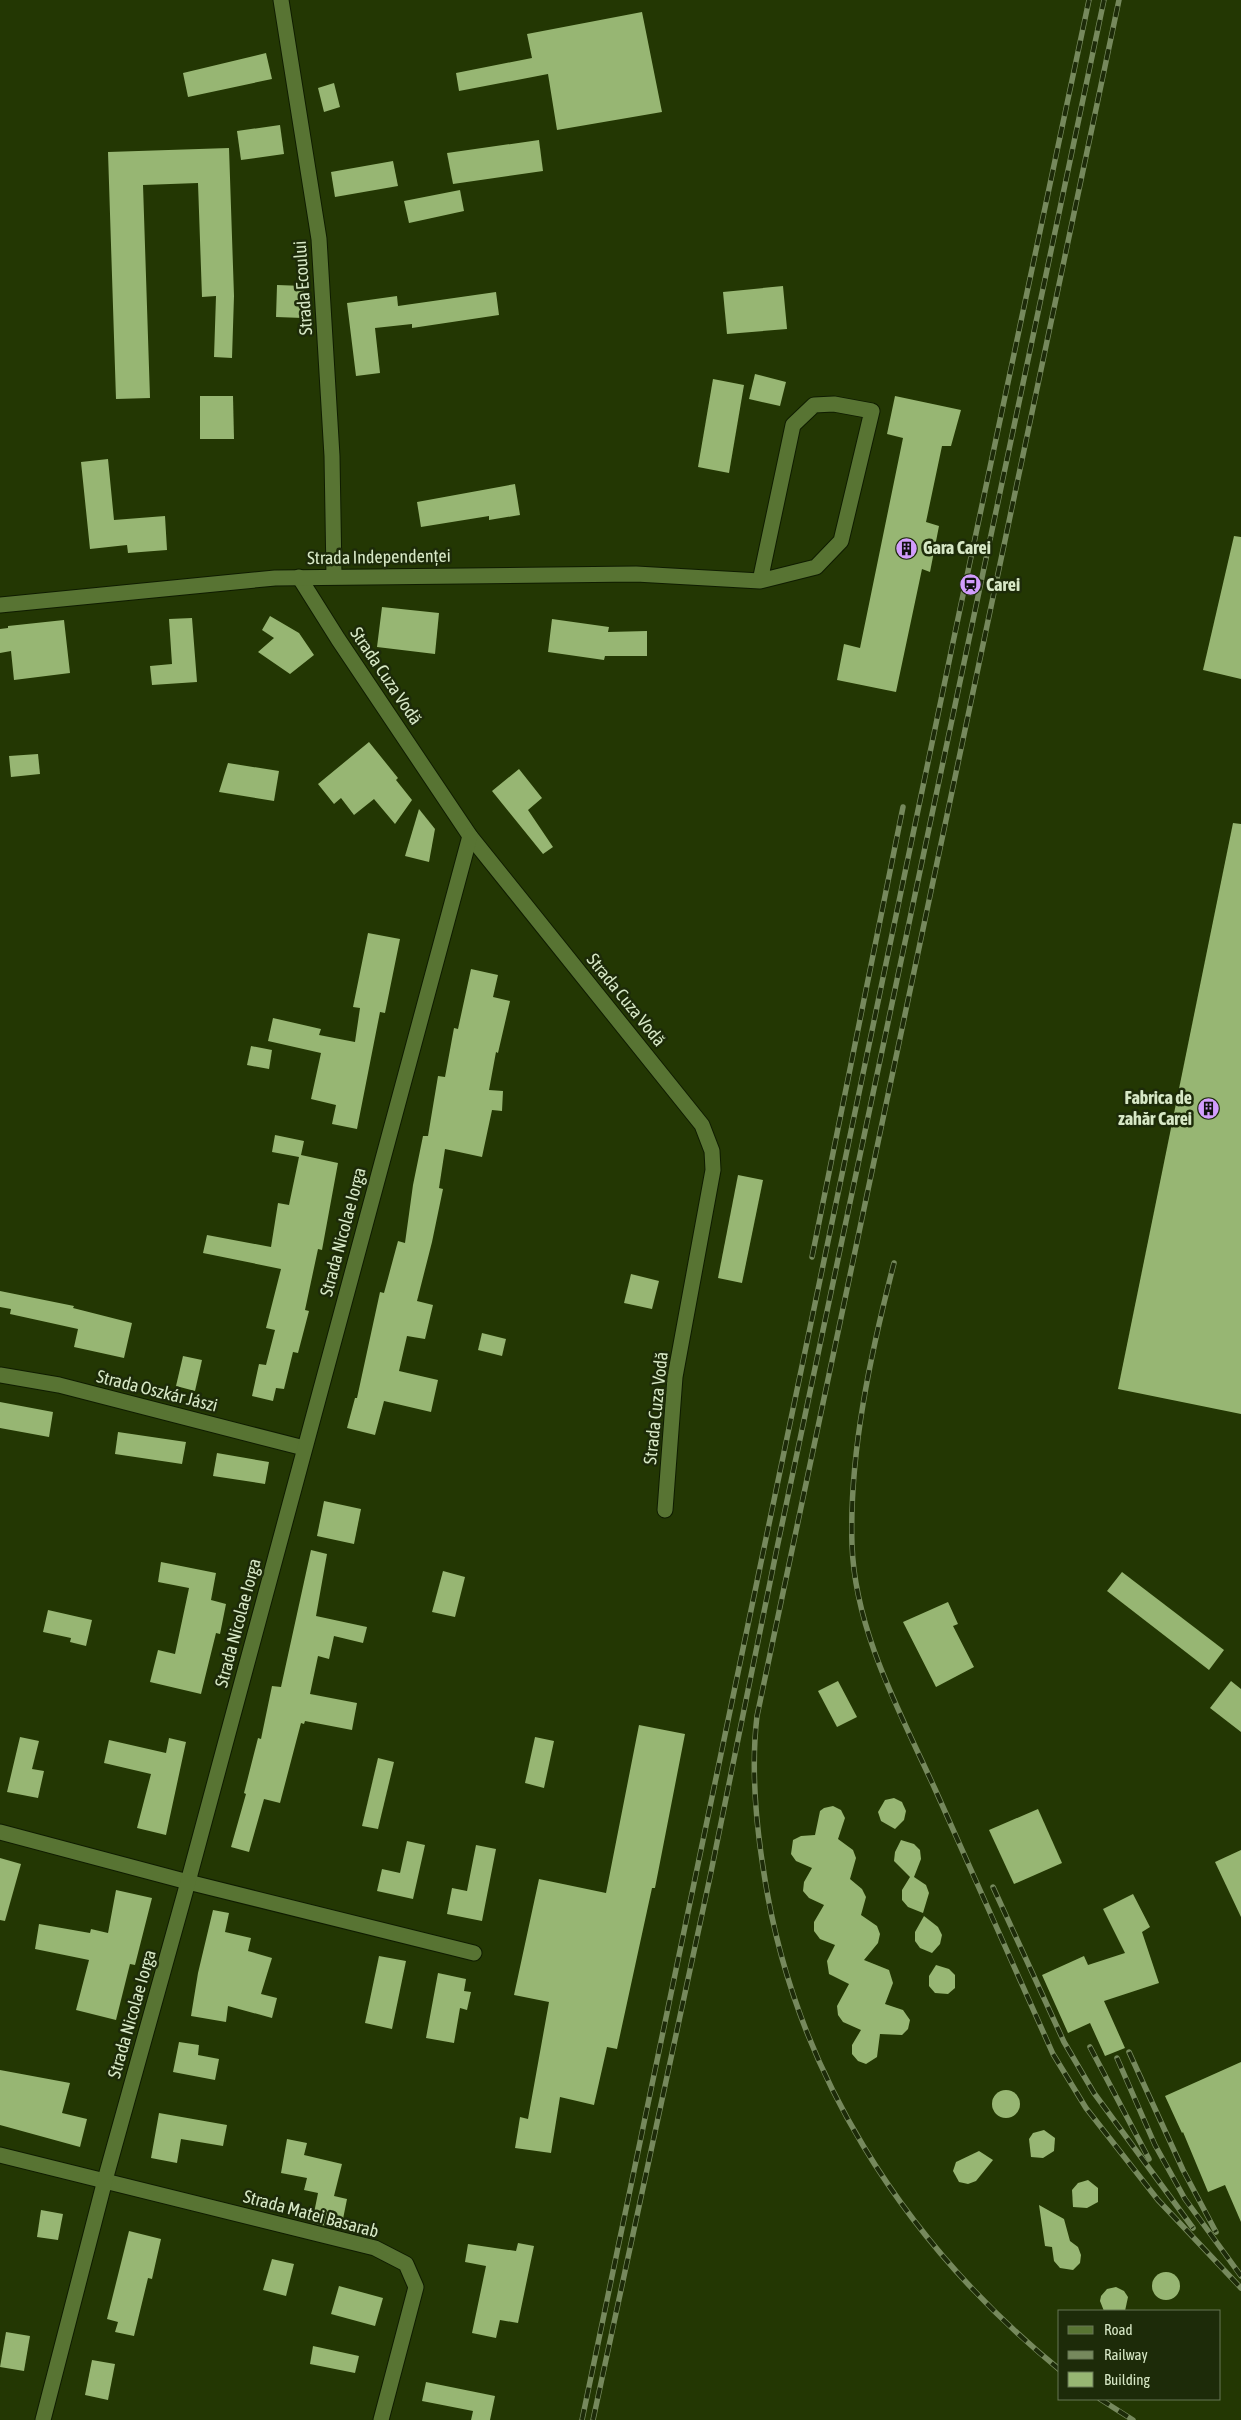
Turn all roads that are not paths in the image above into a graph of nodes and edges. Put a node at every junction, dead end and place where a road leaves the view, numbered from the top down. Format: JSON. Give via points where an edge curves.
{"nodes":[{"id":1,"x":281,"y":0,"type":"edge"},
{"id":2,"x":334,"y":576,"type":"junction"},
{"id":3,"x":299,"y":577,"type":"junction"},
{"id":4,"x":760,"y":581,"type":"junction"},
{"id":5,"x":0,"y":605,"type":"edge"},
{"id":6,"x":470,"y":836,"type":"junction"},
{"id":7,"x":0,"y":1375,"type":"edge"},
{"id":8,"x":304,"y":1448,"type":"junction"},
{"id":9,"x":665,"y":1510,"type":"dead end"},
{"id":10,"x":0,"y":1832,"type":"edge"},
{"id":11,"x":188,"y":1882,"type":"junction"},
{"id":12,"x":474,"y":1953,"type":"dead end"},
{"id":13,"x":0,"y":2155,"type":"edge"},
{"id":14,"x":105,"y":2180,"type":"junction"},
{"id":15,"x":43,"y":2420,"type":"edge"},
{"id":16,"x":381,"y":2420,"type":"edge"}],
"edges":[{"from":1,"to":2,"type":"street","name":"Strada Ecoului","via":[[319,239],[332,456]]},
{"from":2,"to":3,"type":"street","name":"Strada Independenței"},
{"from":2,"to":4,"type":"street","name":"Strada Independenței","via":[[636,574]]},
{"from":3,"to":5,"type":"street","name":"Strada Independenței"},
{"from":3,"to":6,"type":"street","name":"Strada Cuza Vodă"},
{"from":4,"to":4,"type":"street","name":"Strada Independenței","via":[[793,425],[814,405],[834,404],[872,411],[841,541],[816,567]]},
{"from":6,"to":8,"type":"street","name":"Strada Nicolae Iorga"},
{"from":6,"to":9,"type":"street","name":"Strada Cuza Vodă","via":[[702,1125],[712,1151],[713,1170],[675,1377]]},
{"from":7,"to":8,"type":"street","name":"Strada Oszkár Jászi","via":[[59,1385]]},
{"from":8,"to":11,"type":"street","name":"Strada Nicolae Iorga"},
{"from":10,"to":11,"type":"street"},
{"from":11,"to":12,"type":"street"},
{"from":11,"to":14,"type":"street","name":"Strada Nicolae Iorga"},
{"from":13,"to":14,"type":"street","name":"Strada Matei Basarab"},
{"from":14,"to":15,"type":"street","name":"Strada Nicolae Iorga"},
{"from":14,"to":16,"type":"street","name":"Strada Matei Basarab","via":[[375,2248],[406,2264],[416,2287]]}]}
